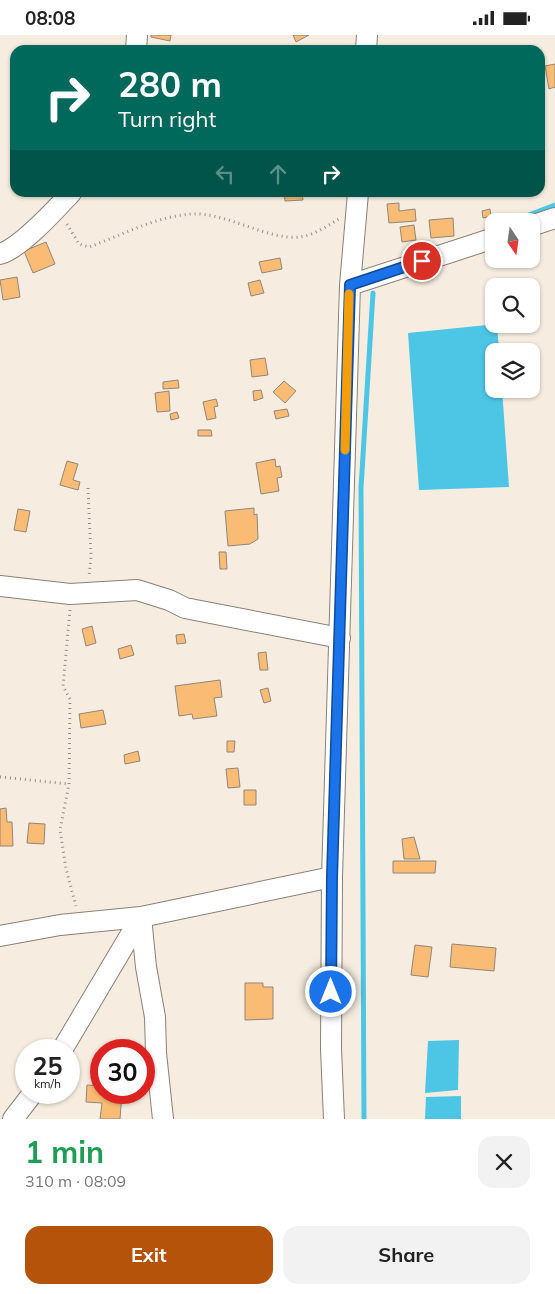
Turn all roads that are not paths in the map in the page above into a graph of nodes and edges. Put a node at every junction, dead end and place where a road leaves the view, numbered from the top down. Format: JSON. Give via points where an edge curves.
{"nodes":[{"id":1,"x":67,"y":197,"type":"edge"},
{"id":2,"x":357,"y":201,"type":"edge"},
{"id":3,"x":555,"y":218,"type":"edge"},
{"id":4,"x":540,"y":223,"type":"edge"},
{"id":5,"x":485,"y":241,"type":"edge"},
{"id":6,"x":0,"y":254,"type":"edge"},
{"id":7,"x":350,"y":285,"type":"junction"},
{"id":8,"x":0,"y":586,"type":"edge"},
{"id":9,"x":340,"y":638,"type":"junction"},
{"id":10,"x":332,"y":877,"type":"junction"},
{"id":11,"x":141,"y":917,"type":"junction"},
{"id":12,"x":0,"y":937,"type":"edge"},
{"id":13,"x":69,"y":1039,"type":"edge"},
{"id":14,"x":25,"y":1104,"type":"edge"},
{"id":15,"x":13,"y":1119,"type":"edge"},
{"id":16,"x":163,"y":1119,"type":"edge"},
{"id":17,"x":334,"y":1119,"type":"edge"}],
"edges":[{"from":1,"to":6,"type":"street","via":[[15,245]]},
{"from":2,"to":7,"type":"street"},
{"from":3,"to":4,"type":"street"},
{"from":5,"to":7,"type":"street"},
{"from":7,"to":9,"type":"street"},
{"from":8,"to":9,"type":"street","via":[[76,594],[137,590],[185,608]]},
{"from":9,"to":10,"type":"street"},
{"from":10,"to":11,"type":"street"},
{"from":10,"to":17,"type":"street"},
{"from":11,"to":12,"type":"street","via":[[60,925]]},
{"from":11,"to":13,"type":"street"},
{"from":11,"to":16,"type":"street","via":[[155,1017]]},
{"from":14,"to":15,"type":"street"}]}
